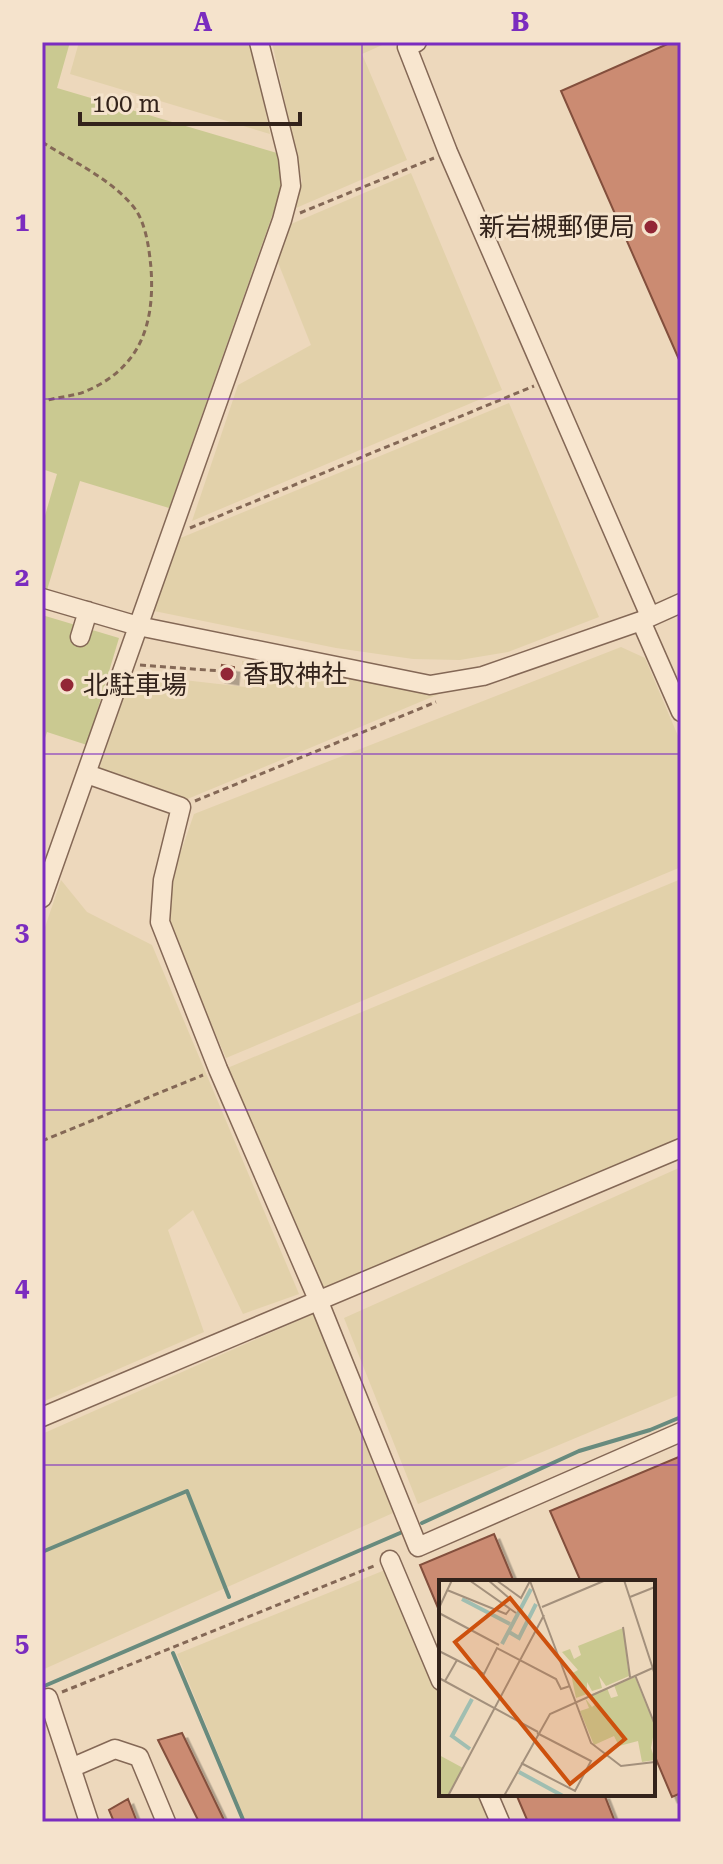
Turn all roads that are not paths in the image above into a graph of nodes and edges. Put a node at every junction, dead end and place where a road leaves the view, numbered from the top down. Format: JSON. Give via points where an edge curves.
{"nodes":[{"id":1,"x":259,"y":42,"type":"edge"},
{"id":2,"x":417,"y":42,"type":"edge"},
{"id":3,"x":42,"y":598,"type":"edge"},
{"id":4,"x":681,"y":603,"type":"edge"},
{"id":5,"x":88,"y":611,"type":"junction"},
{"id":6,"x":646,"y":619,"type":"junction"},
{"id":7,"x":138,"y":626,"type":"junction"},
{"id":8,"x":80,"y":637,"type":"dead end"},
{"id":9,"x":681,"y":712,"type":"edge"},
{"id":10,"x":87,"y":774,"type":"junction"},
{"id":11,"x":42,"y":898,"type":"edge"},
{"id":12,"x":681,"y":1148,"type":"edge"},
{"id":13,"x":319,"y":1302,"type":"junction"},
{"id":14,"x":42,"y":1417,"type":"edge"},
{"id":15,"x":681,"y":1432,"type":"edge"},
{"id":16,"x":390,"y":1560,"type":"road end"},
{"id":17,"x":439,"y":1676,"type":"edge"},
{"id":18,"x":48,"y":1698,"type":"road end"},
{"id":19,"x":71,"y":1768,"type":"junction"},
{"id":20,"x":489,"y":1796,"type":"edge"},
{"id":21,"x":89,"y":1822,"type":"edge"},
{"id":22,"x":166,"y":1822,"type":"edge"},
{"id":23,"x":500,"y":1822,"type":"edge"}],
"edges":[{"from":1,"to":7,"type":"street","via":[[291,186]]},
{"from":2,"to":6,"type":"street","via":[[407,47],[448,152]]},
{"from":3,"to":5,"type":"street"},
{"from":4,"to":6,"type":"street"},
{"from":5,"to":7,"type":"street"},
{"from":5,"to":8,"type":"street"},
{"from":6,"to":7,"type":"street","via":[[483,676],[430,685]]},
{"from":6,"to":9,"type":"street"},
{"from":7,"to":10,"type":"street"},
{"from":10,"to":11,"type":"street"},
{"from":10,"to":13,"type":"street","via":[[181,807],[163,880],[160,922]]},
{"from":12,"to":13,"type":"street"},
{"from":13,"to":14,"type":"street"},
{"from":13,"to":15,"type":"street","via":[[418,1547]]},
{"from":16,"to":17,"type":"street"},
{"from":18,"to":19,"type":"street"},
{"from":19,"to":21,"type":"street"},
{"from":19,"to":22,"type":"street","via":[[115,1749],[139,1757]]},
{"from":20,"to":23,"type":"street"}]}
